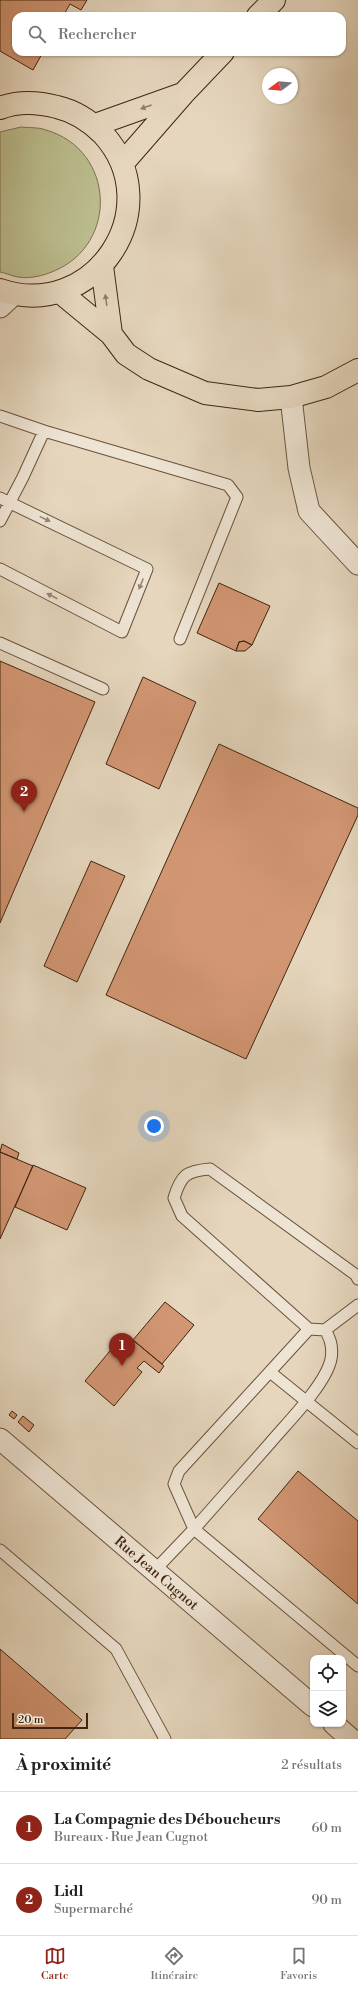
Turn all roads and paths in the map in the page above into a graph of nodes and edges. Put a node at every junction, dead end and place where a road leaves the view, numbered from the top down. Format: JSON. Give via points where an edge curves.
{"nodes":[{"id":1,"x":274,"y":0,"type":"edge"},
{"id":2,"x":262,"y":12,"type":"edge"},
{"id":3,"x":219,"y":56,"type":"edge"},
{"id":4,"x":183,"y":94,"type":"junction"},
{"id":5,"x":0,"y":108,"type":"edge"},
{"id":6,"x":94,"y":125,"type":"junction"},
{"id":7,"x":122,"y":164,"type":"junction"},
{"id":8,"x":102,"y":266,"type":"junction"},
{"id":9,"x":60,"y":292,"type":"junction"},
{"id":10,"x":5,"y":297,"type":"edge"},
{"id":11,"x":111,"y":334,"type":"junction"},
{"id":12,"x":358,"y":370,"type":"edge"},
{"id":13,"x":291,"y":397,"type":"junction"},
{"id":14,"x":0,"y":416,"type":"edge"},
{"id":15,"x":44,"y":431,"type":"junction"},
{"id":16,"x":5,"y":500,"type":"edge"},
{"id":17,"x":0,"y":520,"type":"edge"},
{"id":18,"x":358,"y":564,"type":"edge"},
{"id":19,"x":0,"y":569,"type":"edge"},
{"id":20,"x":180,"y":639,"type":"dead end"},
{"id":21,"x":0,"y":643,"type":"edge"},
{"id":22,"x":103,"y":689,"type":"dead end"},
{"id":23,"x":358,"y":1279,"type":"edge"},
{"id":24,"x":358,"y":1305,"type":"edge"},
{"id":25,"x":309,"y":1329,"type":"junction"},
{"id":26,"x":325,"y":1330,"type":"junction"},
{"id":27,"x":270,"y":1372,"type":"junction"},
{"id":28,"x":306,"y":1402,"type":"junction"},
{"id":29,"x":0,"y":1439,"type":"edge"},
{"id":30,"x":358,"y":1443,"type":"edge"},
{"id":31,"x":194,"y":1529,"type":"junction"},
{"id":32,"x":0,"y":1550,"type":"edge"},
{"id":33,"x":154,"y":1571,"type":"junction"},
{"id":34,"x":358,"y":1666,"type":"edge"},
{"id":35,"x":310,"y":1703,"type":"edge"},
{"id":36,"x":337,"y":1727,"type":"edge"},
{"id":37,"x":165,"y":1739,"type":"edge"},
{"id":38,"x":351,"y":1739,"type":"edge"}],
"edges":[{"from":1,"to":2,"type":"main road"},
{"from":3,"to":4,"type":"main road"},
{"from":4,"to":6,"type":"main road","one_way":true},
{"from":4,"to":7,"type":"main road"},
{"from":5,"to":6,"type":"main road","via":[[38,102],[68,109]]},
{"from":6,"to":7,"type":"main road","via":[[111,143]]},
{"from":7,"to":8,"type":"main road","via":[[128,191],[127,218],[118,244]]},
{"from":8,"to":9,"type":"main road","via":[[82,282]]},
{"from":11,"to":8,"type":"main road","one_way":true},
{"from":9,"to":10,"type":"main road"},
{"from":9,"to":11,"type":"main road"},
{"from":11,"to":13,"type":"main road","via":[[126,354],[149,369],[205,393],[258,400]]},
{"from":12,"to":13,"type":"main road","via":[[326,387]]},
{"from":13,"to":18,"type":"street","via":[[299,468],[309,511]]},
{"from":14,"to":15,"type":"lane"},
{"from":15,"to":16,"type":"lane"},
{"from":15,"to":20,"type":"lane","via":[[228,485],[237,497]]},
{"from":16,"to":17,"type":"lane"},
{"from":16,"to":19,"type":"lane","one_way":true,"via":[[147,569],[122,632]]},
{"from":21,"to":22,"type":"lane"},
{"from":23,"to":25,"type":"lane","via":[[356,1275],[210,1169],[193,1170],[179,1182],[174,1198],[182,1216]]},
{"from":24,"to":26,"type":"lane"},
{"from":25,"to":26,"type":"lane"},
{"from":25,"to":27,"type":"lane"},
{"from":26,"to":28,"type":"lane","via":[[332,1348],[331,1360],[325,1375]]},
{"from":27,"to":28,"type":"lane"},
{"from":27,"to":31,"type":"lane","via":[[179,1471],[174,1484]]},
{"from":28,"to":30,"type":"lane"},
{"from":28,"to":31,"type":"lane"},
{"from":29,"to":33,"type":"street","name":"Rue Jean Cugnot"},
{"from":31,"to":33,"type":"lane"},
{"from":31,"to":34,"type":"lane"},
{"from":32,"to":37,"type":"lane","via":[[116,1649]]},
{"from":33,"to":35,"type":"street","name":"Rue Jean Cugnot"},
{"from":36,"to":38,"type":"street"}]}
